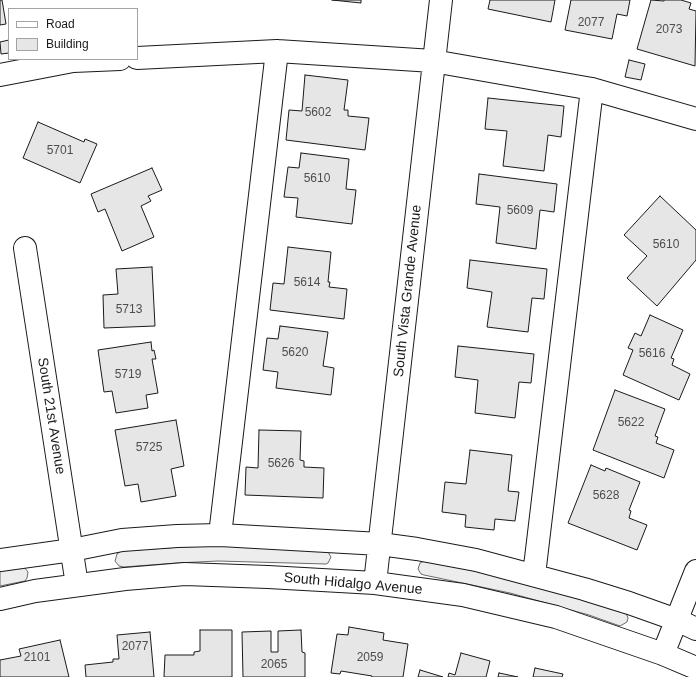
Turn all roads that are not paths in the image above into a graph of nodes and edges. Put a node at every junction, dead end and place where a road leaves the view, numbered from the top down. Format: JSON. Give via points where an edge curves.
{"nodes":[{"id":1,"x":441,"y":0,"type":"edge"},
{"id":2,"x":277,"y":50,"type":"junction"},
{"id":3,"x":138,"y":58,"type":"edge"},
{"id":4,"x":96,"y":60,"type":"edge"},
{"id":5,"x":433,"y":61,"type":"junction"},
{"id":6,"x":0,"y":74,"type":"edge"},
{"id":7,"x":592,"y":89,"type":"junction"},
{"id":8,"x":696,"y":119,"type":"edge"},
{"id":9,"x":25,"y":248,"type":"dead end"},
{"id":10,"x":220,"y":535,"type":"junction"},
{"id":11,"x":380,"y":544,"type":"junction"},
{"id":12,"x":72,"y":550,"type":"junction"},
{"id":13,"x":0,"y":560,"type":"edge"},
{"id":14,"x":696,"y":571,"type":"edge"},
{"id":15,"x":534,"y":576,"type":"junction"},
{"id":16,"x":375,"y":583,"type":"junction"},
{"id":17,"x":77,"y":585,"type":"junction"},
{"id":18,"x":0,"y":599,"type":"edge"},
{"id":19,"x":676,"y":620,"type":"junction"},
{"id":20,"x":696,"y":629,"type":"edge"},
{"id":21,"x":663,"y":654,"type":"junction"},
{"id":22,"x":696,"y":668,"type":"edge"}],
"edges":[{"from":1,"to":5,"type":"street","name":"South Vista Grande Avenue"},
{"from":2,"to":3,"type":"street"},
{"from":2,"to":5,"type":"street"},
{"from":2,"to":10,"type":"street"},
{"from":4,"to":6,"type":"street","via":[[73,61]]},
{"from":5,"to":7,"type":"street"},
{"from":5,"to":11,"type":"street","name":"South Vista Grande Avenue"},
{"from":7,"to":8,"type":"street"},
{"from":7,"to":15,"type":"street"},
{"from":9,"to":12,"type":"street","name":"South 21st Avenue"},
{"from":10,"to":11,"type":"street"},
{"from":10,"to":12,"type":"street","via":[[122,540]]},
{"from":11,"to":15,"type":"street","via":[[476,560]]},
{"from":11,"to":16,"type":"street","name":"South Vista Grande Avenue"},
{"from":12,"to":13,"type":"street"},
{"from":12,"to":17,"type":"street","name":"South 21st Avenue"},
{"from":14,"to":19,"type":"street"},
{"from":15,"to":19,"type":"street","via":[[584,589]]},
{"from":16,"to":17,"type":"street","name":"South Hidalgo Avenue","via":[[185,574]]},
{"from":16,"to":21,"type":"street","name":"South Hidalgo Avenue","via":[[463,595],[556,617]]},
{"from":17,"to":18,"type":"street","name":"South Hidalgo Avenue"},
{"from":19,"to":20,"type":"street"},
{"from":19,"to":21,"type":"street"},
{"from":21,"to":22,"type":"street","name":"South Hidalgo Avenue"}]}
